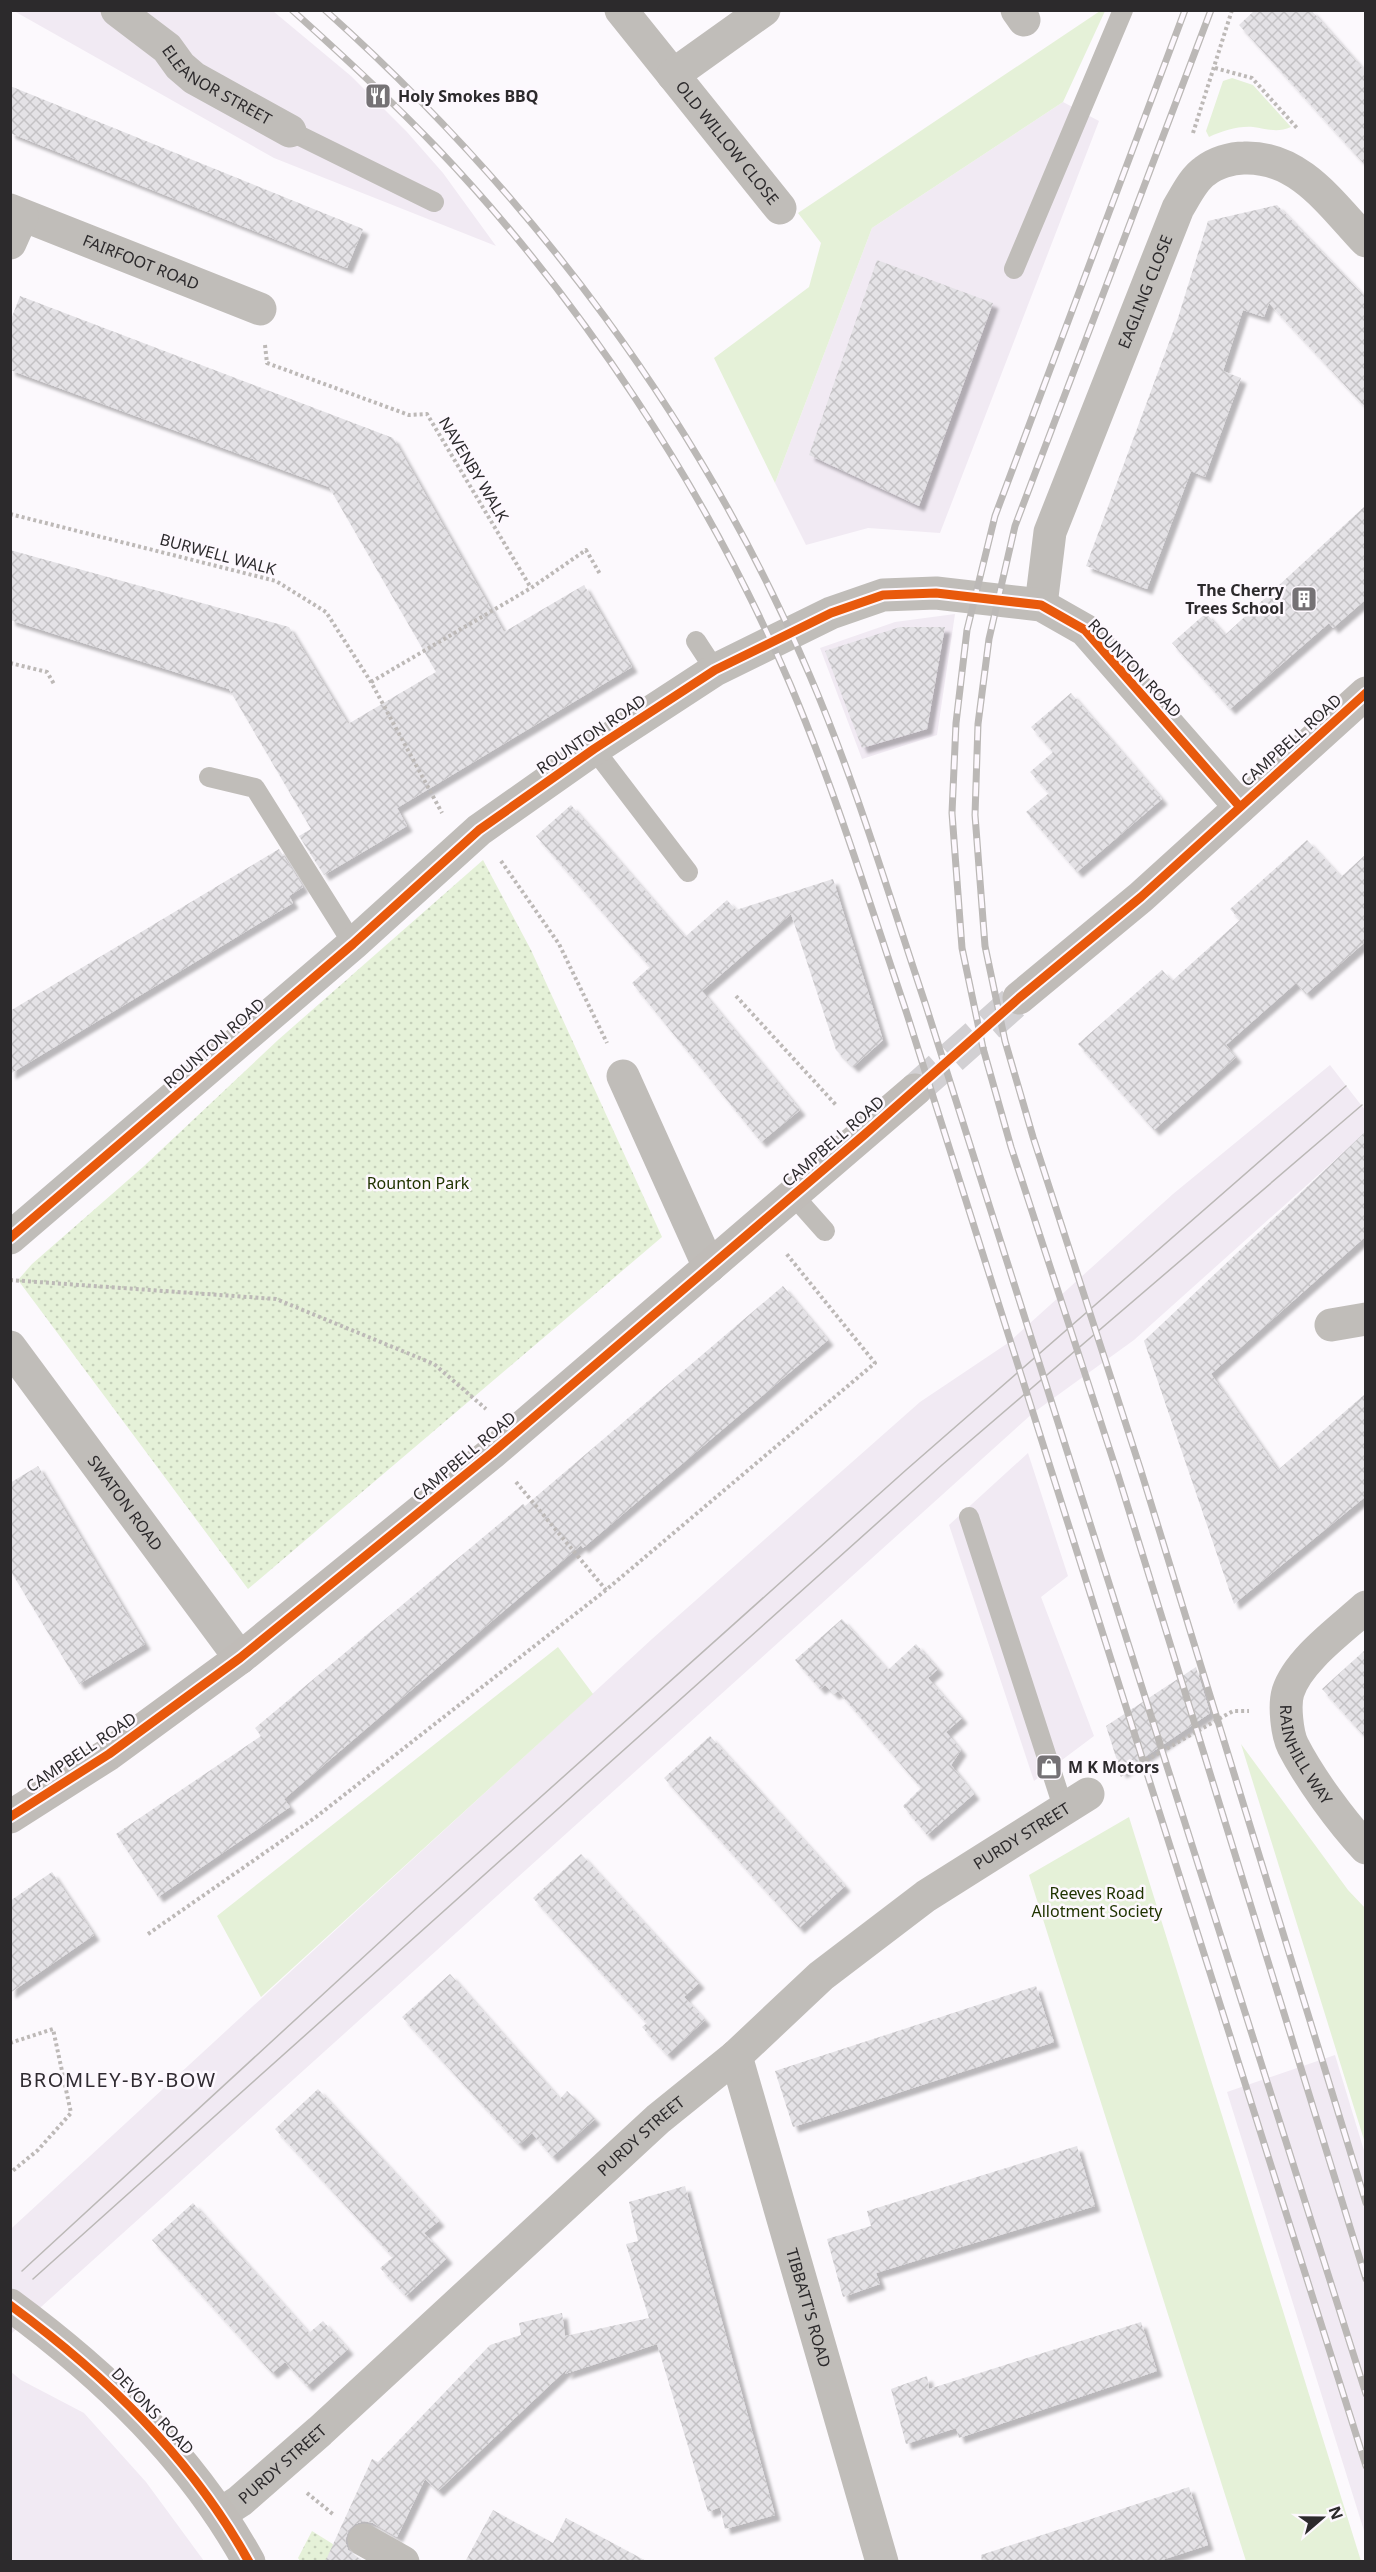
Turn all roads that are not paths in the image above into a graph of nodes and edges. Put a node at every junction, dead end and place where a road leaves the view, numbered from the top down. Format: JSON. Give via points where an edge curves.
{"nodes":[{"id":1,"x":117,"y":10,"type":"edge"},
{"id":2,"x":621,"y":10,"type":"edge"},
{"id":3,"x":764,"y":10,"type":"edge"},
{"id":4,"x":1123,"y":10,"type":"edge"},
{"id":5,"x":157,"y":22,"type":"edge"},
{"id":6,"x":674,"y":75,"type":"junction"},
{"id":7,"x":290,"y":130,"type":"joint"},
{"id":8,"x":434,"y":202,"type":"dead end"},
{"id":9,"x":780,"y":208,"type":"dead end"},
{"id":10,"x":14,"y":223,"type":"edge"},
{"id":11,"x":1365,"y":241,"type":"edge"},
{"id":12,"x":1014,"y":269,"type":"dead end"},
{"id":13,"x":260,"y":309,"type":"dead end"},
{"id":14,"x":1041,"y":605,"type":"junction"},
{"id":15,"x":696,"y":641,"type":"dead end"},
{"id":16,"x":715,"y":670,"type":"junction"},
{"id":17,"x":1365,"y":693,"type":"edge"},
{"id":18,"x":594,"y":749,"type":"junction"},
{"id":19,"x":209,"y":777,"type":"dead end"},
{"id":20,"x":1240,"y":807,"type":"junction"},
{"id":21,"x":688,"y":872,"type":"dead end"},
{"id":22,"x":353,"y":944,"type":"junction"},
{"id":23,"x":1019,"y":998,"type":"tunnel mouth"},
{"id":24,"x":623,"y":1076,"type":"road end"},
{"id":25,"x":915,"y":1090,"type":"tunnel mouth"},
{"id":26,"x":793,"y":1195,"type":"junction"},
{"id":27,"x":825,"y":1231,"type":"dead end"},
{"id":28,"x":10,"y":1238,"type":"edge"},
{"id":29,"x":709,"y":1267,"type":"junction"},
{"id":30,"x":1365,"y":1319,"type":"edge"},
{"id":31,"x":1331,"y":1325,"type":"dead end"},
{"id":32,"x":10,"y":1347,"type":"edge"},
{"id":33,"x":969,"y":1517,"type":"dead end"},
{"id":34,"x":1365,"y":1607,"type":"edge"},
{"id":35,"x":240,"y":1658,"type":"junction"},
{"id":36,"x":1076,"y":1802,"type":"joint"},
{"id":37,"x":10,"y":1817,"type":"edge"},
{"id":38,"x":1365,"y":1848,"type":"edge"},
{"id":39,"x":736,"y":2056,"type":"junction"},
{"id":40,"x":10,"y":2305,"type":"edge"},
{"id":41,"x":220,"y":2514,"type":"junction"},
{"id":42,"x":364,"y":2540,"type":"dead end"},
{"id":43,"x":249,"y":2562,"type":"edge"},
{"id":44,"x":403,"y":2562,"type":"edge"},
{"id":45,"x":882,"y":2562,"type":"edge"}],
"edges":[{"from":1,"to":5,"type":"street","name":"ELEANOR STREET"},
{"from":2,"to":6,"type":"street","name":"OLD WILLOW CLOSE"},
{"from":3,"to":6,"type":"street","name":"OLD WILLOW CLOSE"},
{"from":4,"to":12,"type":"lane"},
{"from":5,"to":7,"type":"street","name":"ELEANOR STREET","via":[[167,48],[194,78]]},
{"from":6,"to":9,"type":"street","name":"OLD WILLOW CLOSE"},
{"from":7,"to":8,"type":"lane"},
{"from":10,"to":13,"type":"street","name":"FAIRFOOT ROAD"},
{"from":11,"to":14,"type":"street","name":"EAGLING CLOSE","via":[[1305,177],[1284,164],[1262,157],[1232,158],[1204,171],[1178,208],[1050,532]]},
{"from":14,"to":16,"type":"street","name":"ROUNTON ROAD","via":[[936,593],[883,595],[831,613]]},
{"from":14,"to":20,"type":"street","name":"ROUNTON ROAD","via":[[1085,630]]},
{"from":15,"to":16,"type":"lane"},
{"from":16,"to":18,"type":"street","name":"ROUNTON ROAD"},
{"from":17,"to":20,"type":"street","name":"CAMPBELL ROAD"},
{"from":18,"to":21,"type":"lane"},
{"from":18,"to":22,"type":"street","name":"ROUNTON ROAD","via":[[470,837]]},
{"from":19,"to":22,"type":"lane","via":[[255,788]]},
{"from":20,"to":23,"type":"street","name":"CAMPBELL ROAD","via":[[1141,897]]},
{"from":22,"to":28,"type":"street","name":"ROUNTON ROAD"},
{"from":24,"to":29,"type":"street"},
{"from":25,"to":26,"type":"street","name":"CAMPBELL ROAD"},
{"from":26,"to":27,"type":"lane"},
{"from":26,"to":29,"type":"street","name":"CAMPBELL ROAD"},
{"from":29,"to":35,"type":"street","name":"CAMPBELL ROAD","via":[[501,1445]]},
{"from":30,"to":31,"type":"street"},
{"from":32,"to":35,"type":"street","name":"SWATON ROAD"},
{"from":33,"to":36,"type":"lane"},
{"from":34,"to":38,"type":"street","name":"RAINHILL WAY","via":[[1307,1660],[1288,1692],[1287,1711],[1292,1744]]},
{"from":35,"to":37,"type":"street","name":"CAMPBELL ROAD","via":[[109,1754]]},
{"from":36,"to":39,"type":"street","name":"PURDY STREET","via":[[926,1896],[820,1976]]},
{"from":39,"to":41,"type":"street","name":"PURDY STREET","via":[[658,2120],[320,2431]]},
{"from":39,"to":45,"type":"street","name":"TIBBATT'S ROAD"},
{"from":40,"to":41,"type":"street","name":"DEVONS ROAD","via":[[100,2375],[139,2414]]},
{"from":41,"to":43,"type":"street","name":"DEVONS ROAD"},
{"from":42,"to":44,"type":"street"}]}
